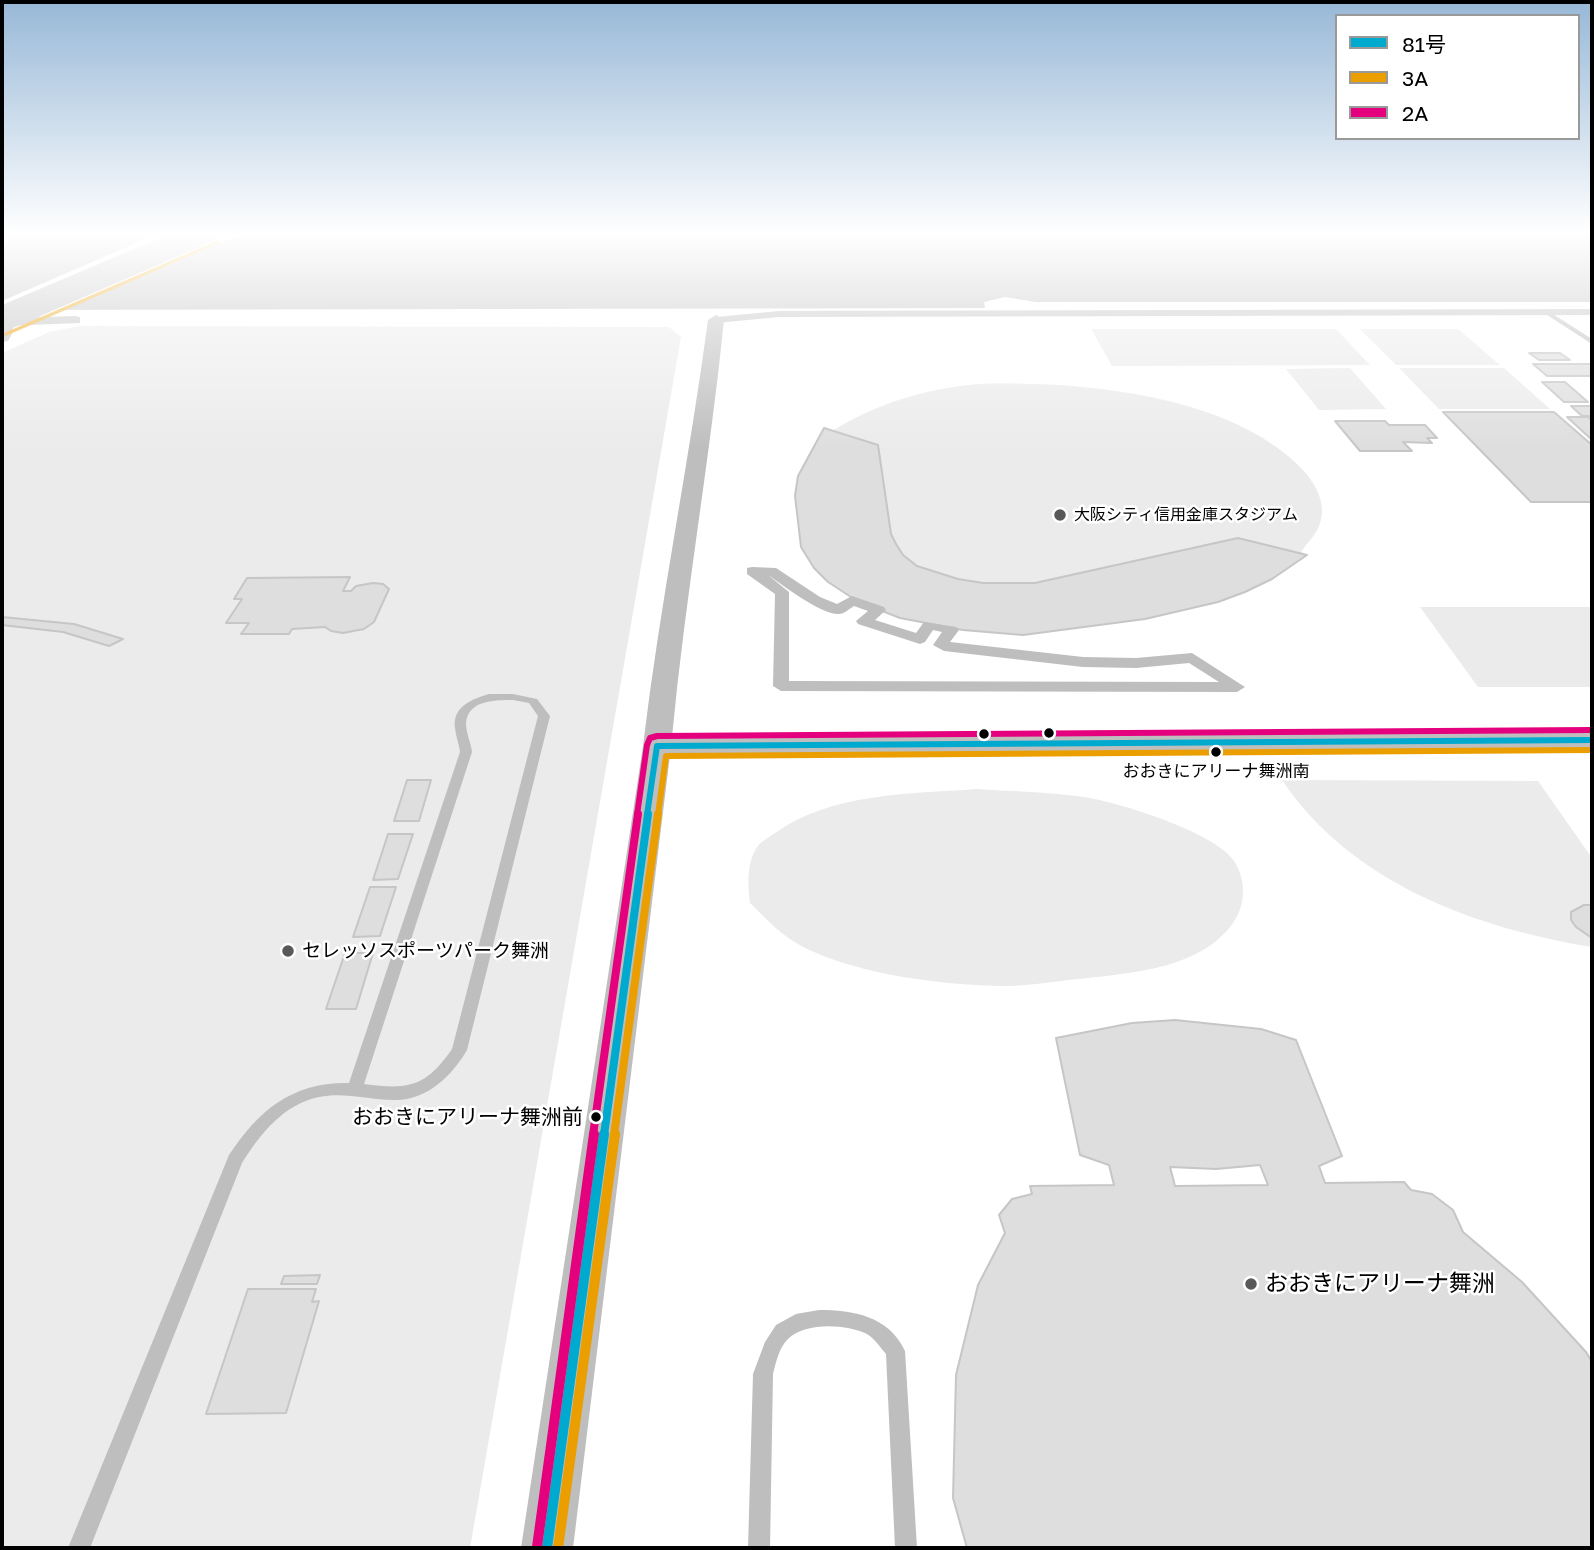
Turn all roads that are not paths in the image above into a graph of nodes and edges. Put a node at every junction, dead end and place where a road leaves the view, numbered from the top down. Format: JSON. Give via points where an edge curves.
{"nodes":[{"id":1,"x":56,"y":304,"type":"edge"},
{"id":2,"x":1546,"y":312,"type":"junction"},
{"id":3,"x":1592,"y":312,"type":"edge"},
{"id":4,"x":716,"y":320,"type":"joint"},
{"id":5,"x":3,"y":328,"type":"edge"},
{"id":6,"x":1592,"y":342,"type":"edge"},
{"id":7,"x":920,"y":639,"type":"joint"},
{"id":8,"x":1592,"y":740,"type":"edge"},
{"id":9,"x":657,"y":746,"type":"junction"},
{"id":10,"x":355,"y":1088,"type":"junction"},
{"id":11,"x":79,"y":1548,"type":"edge"},
{"id":12,"x":547,"y":1548,"type":"edge"},
{"id":13,"x":759,"y":1548,"type":"edge"},
{"id":14,"x":906,"y":1548,"type":"edge"}],
"edges":[{"from":1,"to":5,"type":"street","bridge":true},
{"from":2,"to":3,"type":"street"},
{"from":2,"to":4,"type":"street","via":[[779,314]]},
{"from":2,"to":6,"type":"lane"},
{"from":4,"to":9,"type":"street"},
{"from":7,"to":7,"type":"street","via":[[929,625],[951,629],[941,645],[1008,655],[1122,663],[1192,658],[1237,687],[781,686],[782,592],[752,571],[771,571],[838,610],[852,600],[878,610],[863,621]]},
{"from":8,"to":9,"type":"street"},
{"from":9,"to":12,"type":"street"},
{"from":10,"to":10,"type":"lane","via":[[466,752],[460,724],[463,715],[479,700],[492,696],[533,701],[544,716],[542,727],[459,1050],[439,1077],[420,1088],[400,1094]]},
{"from":10,"to":11,"type":"lane","via":[[291,1099],[250,1135],[235,1160]]},
{"from":13,"to":14,"type":"lane","via":[[763,1374],[771,1347],[788,1327],[817,1318],[855,1322],[876,1330],[894,1351]]}]}
